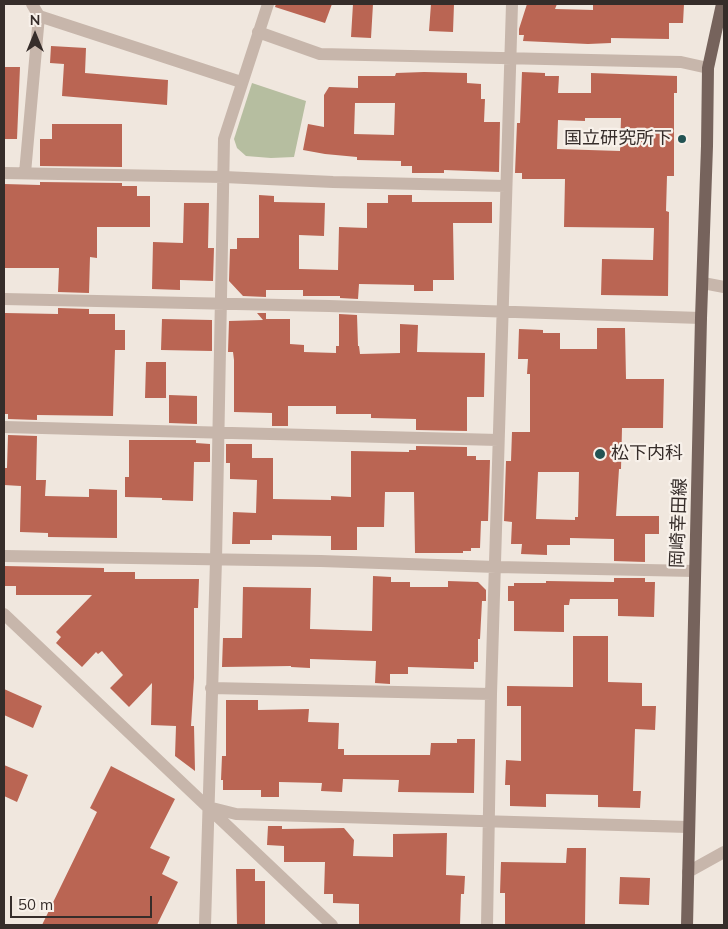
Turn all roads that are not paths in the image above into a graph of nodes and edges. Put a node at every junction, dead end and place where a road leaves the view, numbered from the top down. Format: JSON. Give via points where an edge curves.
{"nodes":[{"id":1,"x":32,"y":4,"type":"edge"},
{"id":2,"x":268,"y":4,"type":"edge"},
{"id":3,"x":512,"y":4,"type":"edge"},
{"id":4,"x":722,"y":4,"type":"edge"},
{"id":5,"x":39,"y":16,"type":"junction"},
{"id":6,"x":258,"y":32,"type":"junction"},
{"id":7,"x":510,"y":58,"type":"junction"},
{"id":8,"x":708,"y":68,"type":"junction"},
{"id":9,"x":242,"y":82,"type":"junction"},
{"id":10,"x":4,"y":173,"type":"edge"},
{"id":11,"x":25,"y":173,"type":"junction"},
{"id":12,"x":224,"y":177,"type":"junction"},
{"id":13,"x":506,"y":186,"type":"junction"},
{"id":14,"x":703,"y":283,"type":"junction"},
{"id":15,"x":724,"y":287,"type":"edge"},
{"id":16,"x":4,"y":299,"type":"edge"},
{"id":17,"x":220,"y":304,"type":"junction"},
{"id":18,"x":504,"y":312,"type":"junction"},
{"id":19,"x":702,"y":318,"type":"junction"},
{"id":20,"x":4,"y":428,"type":"edge"},
{"id":21,"x":218,"y":433,"type":"junction"},
{"id":22,"x":498,"y":440,"type":"junction"},
{"id":23,"x":4,"y":556,"type":"edge"},
{"id":24,"x":216,"y":560,"type":"junction"},
{"id":25,"x":496,"y":567,"type":"junction"},
{"id":26,"x":695,"y":571,"type":"junction"},
{"id":27,"x":4,"y":614,"type":"edge"},
{"id":28,"x":212,"y":688,"type":"junction"},
{"id":29,"x":491,"y":694,"type":"junction"},
{"id":30,"x":208,"y":807,"type":"junction"},
{"id":31,"x":489,"y":822,"type":"junction"},
{"id":32,"x":688,"y":827,"type":"junction"},
{"id":33,"x":724,"y":852,"type":"edge"},
{"id":34,"x":688,"y":872,"type":"junction"},
{"id":35,"x":205,"y":925,"type":"edge"},
{"id":36,"x":332,"y":925,"type":"edge"},
{"id":37,"x":487,"y":925,"type":"edge"},
{"id":38,"x":686,"y":925,"type":"edge"}],
"edges":[{"from":1,"to":5,"type":"street"},
{"from":2,"to":6,"type":"street"},
{"from":3,"to":7,"type":"street"},
{"from":4,"to":8,"type":"main road","name":"岡崎幸田線"},
{"from":5,"to":9,"type":"street"},
{"from":5,"to":11,"type":"street"},
{"from":6,"to":7,"type":"street","via":[[320,54]]},
{"from":6,"to":9,"type":"street"},
{"from":7,"to":8,"type":"street","via":[[681,62]]},
{"from":7,"to":13,"type":"street"},
{"from":8,"to":14,"type":"main road","name":"岡崎幸田線"},
{"from":9,"to":12,"type":"street","via":[[224,139]]},
{"from":10,"to":11,"type":"street"},
{"from":11,"to":12,"type":"street"},
{"from":12,"to":13,"type":"street"},
{"from":12,"to":17,"type":"street"},
{"from":13,"to":18,"type":"street"},
{"from":14,"to":15,"type":"street"},
{"from":14,"to":19,"type":"main road","name":"岡崎幸田線"},
{"from":16,"to":17,"type":"street"},
{"from":17,"to":18,"type":"street"},
{"from":17,"to":21,"type":"street"},
{"from":18,"to":19,"type":"street"},
{"from":18,"to":22,"type":"street"},
{"from":19,"to":26,"type":"main road","name":"岡崎幸田線"},
{"from":20,"to":21,"type":"street"},
{"from":21,"to":22,"type":"street"},
{"from":21,"to":24,"type":"street"},
{"from":22,"to":25,"type":"street"},
{"from":23,"to":24,"type":"street"},
{"from":24,"to":25,"type":"street"},
{"from":24,"to":28,"type":"street"},
{"from":25,"to":26,"type":"street"},
{"from":25,"to":29,"type":"street"},
{"from":26,"to":32,"type":"main road","name":"岡崎幸田線"},
{"from":27,"to":30,"type":"street"},
{"from":28,"to":29,"type":"street"},
{"from":28,"to":30,"type":"street"},
{"from":29,"to":31,"type":"street"},
{"from":30,"to":31,"type":"street","via":[[236,814]]},
{"from":30,"to":35,"type":"street"},
{"from":30,"to":36,"type":"street"},
{"from":31,"to":32,"type":"street"},
{"from":31,"to":37,"type":"street"},
{"from":32,"to":34,"type":"main road","name":"岡崎幸田線"},
{"from":33,"to":34,"type":"street"},
{"from":34,"to":38,"type":"main road","name":"岡崎幸田線"}]}
